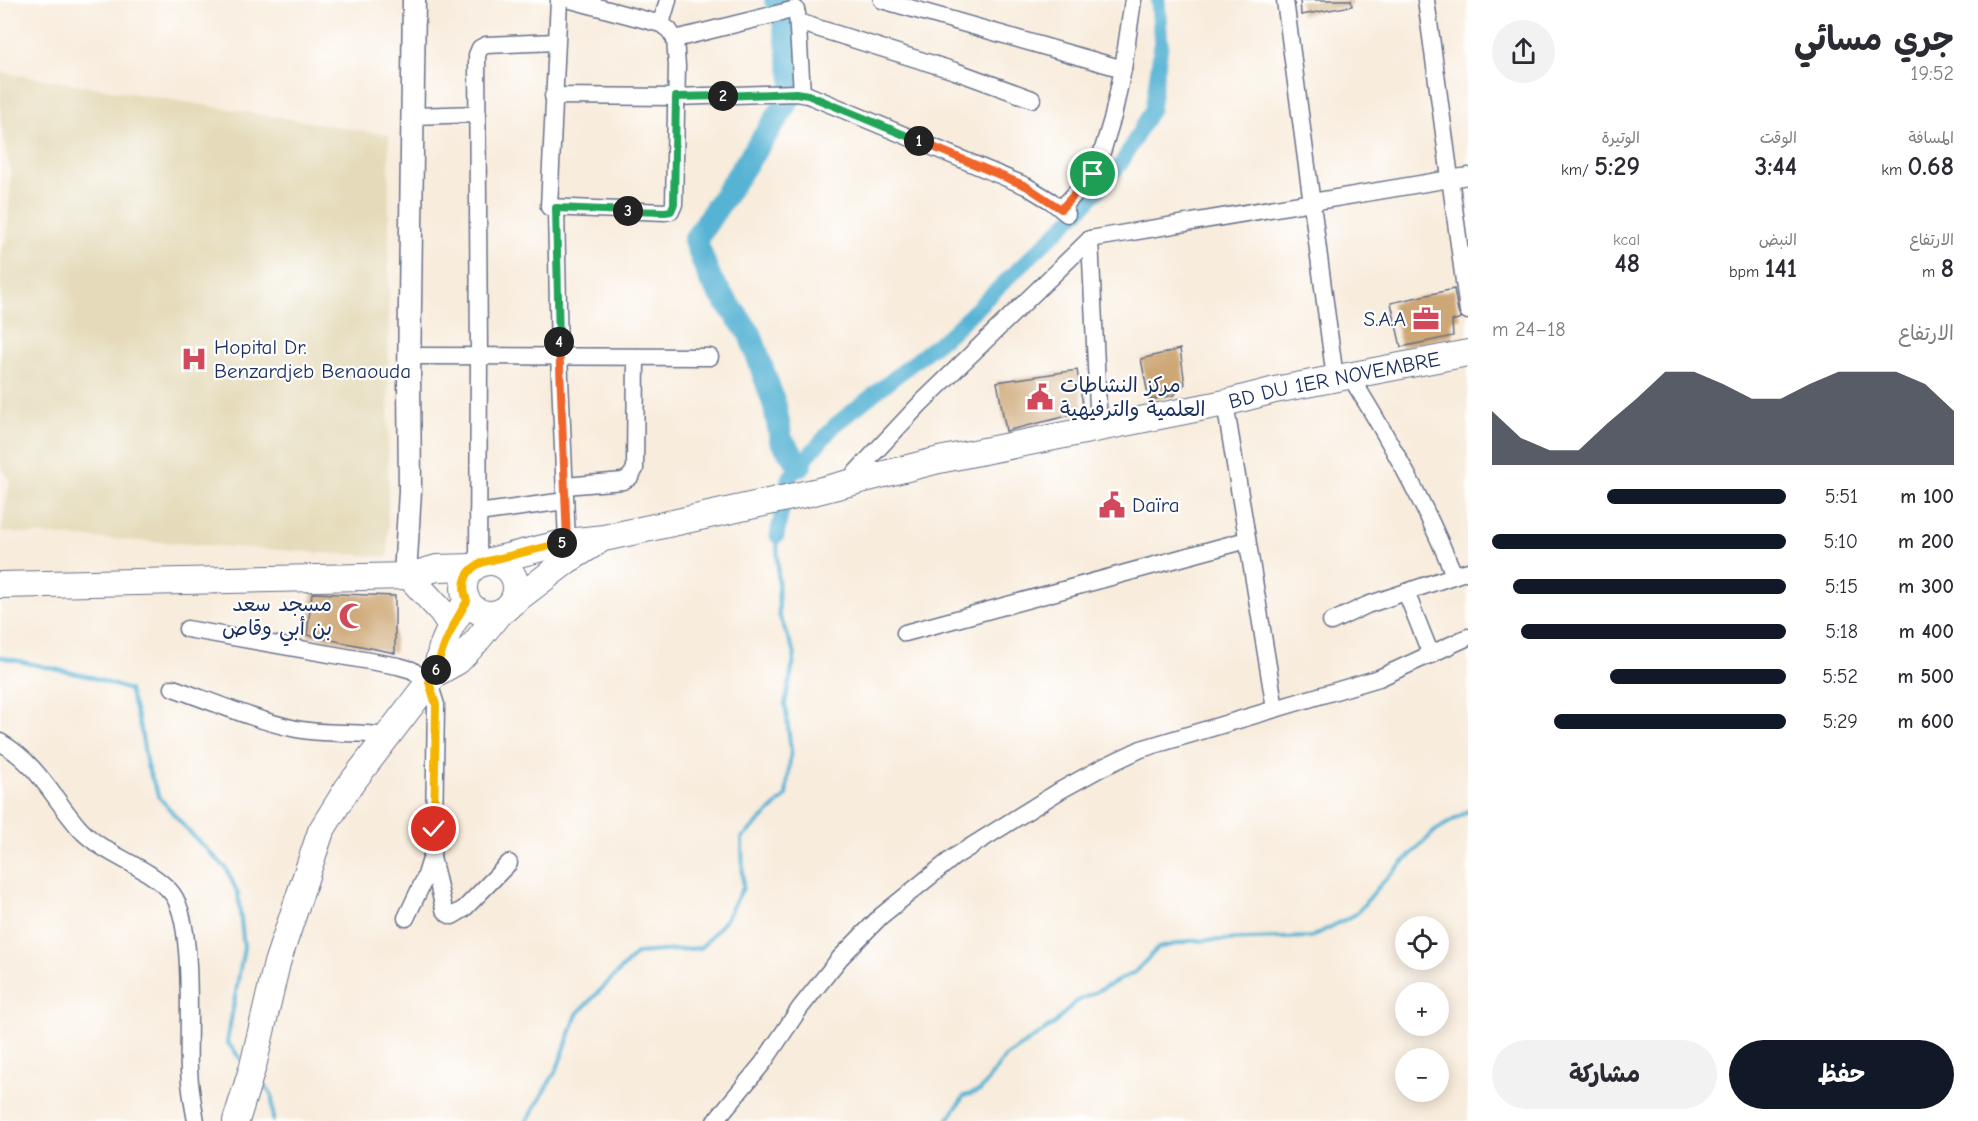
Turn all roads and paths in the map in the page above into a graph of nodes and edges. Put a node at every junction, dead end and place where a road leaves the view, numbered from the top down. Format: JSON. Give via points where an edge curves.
{"nodes":[{"id":1,"x":414,"y":0,"type":"edge"},
{"id":2,"x":559,"y":0,"type":"edge"},
{"id":3,"x":571,"y":0,"type":"edge"},
{"id":4,"x":668,"y":0,"type":"edge"},
{"id":5,"x":882,"y":0,"type":"edge"},
{"id":6,"x":1133,"y":0,"type":"edge"},
{"id":7,"x":1285,"y":0,"type":"edge"},
{"id":8,"x":1426,"y":0,"type":"edge"},
{"id":9,"x":790,"y":11,"type":"edge"},
{"id":10,"x":661,"y":24,"type":"junction"},
{"id":11,"x":675,"y":39,"type":"junction"},
{"id":12,"x":556,"y":42,"type":"junction"},
{"id":13,"x":1123,"y":69,"type":"junction"},
{"id":14,"x":795,"y":94,"type":"junction"},
{"id":15,"x":553,"y":96,"type":"junction"},
{"id":16,"x":676,"y":97,"type":"junction"},
{"id":17,"x":1032,"y":99,"type":"dead end"},
{"id":18,"x":478,"y":114,"type":"junction"},
{"id":19,"x":413,"y":116,"type":"junction"},
{"id":20,"x":1468,"y":176,"type":"edge"},
{"id":21,"x":1450,"y":179,"type":"junction"},
{"id":22,"x":1311,"y":201,"type":"junction"},
{"id":23,"x":556,"y":208,"type":"junction"},
{"id":24,"x":1090,"y":239,"type":"junction"},
{"id":25,"x":1468,"y":311,"type":"edge"},
{"id":26,"x":1468,"y":353,"type":"edge"},
{"id":27,"x":559,"y":355,"type":"junction"},
{"id":28,"x":410,"y":356,"type":"junction"},
{"id":29,"x":479,"y":357,"type":"junction"},
{"id":30,"x":636,"y":357,"type":"junction"},
{"id":31,"x":710,"y":357,"type":"dead end"},
{"id":32,"x":1342,"y":377,"type":"junction"},
{"id":33,"x":1224,"y":403,"type":"junction"},
{"id":34,"x":1099,"y":428,"type":"junction"},
{"id":35,"x":846,"y":483,"type":"junction"},
{"id":36,"x":565,"y":494,"type":"junction"},
{"id":37,"x":478,"y":513,"type":"junction"},
{"id":38,"x":604,"y":538,"type":"junction"},
{"id":39,"x":1247,"y":540,"type":"junction"},
{"id":40,"x":567,"y":542,"type":"junction"},
{"id":41,"x":480,"y":564,"type":"junction"},
{"id":42,"x":1461,"y":573,"type":"edge"},
{"id":43,"x":407,"y":576,"type":"junction"},
{"id":44,"x":0,"y":585,"type":"edge"},
{"id":45,"x":1406,"y":592,"type":"junction"},
{"id":46,"x":466,"y":600,"type":"junction"},
{"id":47,"x":506,"y":607,"type":"junction"},
{"id":48,"x":1331,"y":622,"type":"dead end"},
{"id":49,"x":451,"y":626,"type":"junction"},
{"id":50,"x":187,"y":629,"type":"dead end"},
{"id":51,"x":905,"y":633,"type":"dead end"},
{"id":52,"x":1468,"y":637,"type":"edge"},
{"id":53,"x":1431,"y":655,"type":"junction"},
{"id":54,"x":432,"y":678,"type":"junction"},
{"id":55,"x":173,"y":688,"type":"dead end"},
{"id":56,"x":1275,"y":709,"type":"junction"},
{"id":57,"x":388,"y":736,"type":"junction"},
{"id":58,"x":0,"y":742,"type":"edge"},
{"id":59,"x":432,"y":856,"type":"junction"},
{"id":60,"x":509,"y":863,"type":"dead end"},
{"id":61,"x":406,"y":918,"type":"dead end"},
{"id":62,"x":196,"y":1121,"type":"edge"},
{"id":63,"x":237,"y":1121,"type":"edge"},
{"id":64,"x":715,"y":1121,"type":"edge"}],
"edges":[{"from":1,"to":19,"type":"street"},
{"from":2,"to":12,"type":"street"},
{"from":3,"to":10,"type":"street"},
{"from":4,"to":10,"type":"street"},
{"from":5,"to":13,"type":"street"},
{"from":6,"to":13,"type":"street"},
{"from":7,"to":22,"type":"street"},
{"from":8,"to":21,"type":"street"},
{"from":9,"to":11,"type":"street"},
{"from":9,"to":14,"type":"street"},
{"from":9,"to":17,"type":"street"},
{"from":10,"to":11,"type":"street"},
{"from":11,"to":16,"type":"street"},
{"from":12,"to":15,"type":"street"},
{"from":12,"to":18,"type":"street","via":[[480,48]]},
{"from":13,"to":14,"type":"street","via":[[1113,116],[1093,174],[1064,211],[1026,186],[815,97]]},
{"from":14,"to":16,"type":"street"},
{"from":15,"to":16,"type":"street"},
{"from":15,"to":23,"type":"street","via":[[549,207]]},
{"from":16,"to":23,"type":"street","via":[[671,211]]},
{"from":18,"to":19,"type":"street"},
{"from":18,"to":29,"type":"street"},
{"from":19,"to":28,"type":"street"},
{"from":20,"to":21,"type":"street"},
{"from":21,"to":22,"type":"street"},
{"from":21,"to":25,"type":"street"},
{"from":22,"to":24,"type":"street"},
{"from":22,"to":32,"type":"street"},
{"from":23,"to":27,"type":"street"},
{"from":24,"to":34,"type":"street"},
{"from":24,"to":35,"type":"street","via":[[919,405]]},
{"from":26,"to":32,"type":"main road","name":"BD DU 1ER NOVEMBRE"},
{"from":27,"to":29,"type":"street"},
{"from":27,"to":30,"type":"street"},
{"from":27,"to":36,"type":"street"},
{"from":28,"to":29,"type":"street"},
{"from":28,"to":43,"type":"street"},
{"from":29,"to":37,"type":"street"},
{"from":30,"to":31,"type":"street"},
{"from":30,"to":36,"type":"street","via":[[634,469],[630,477]]},
{"from":32,"to":33,"type":"main road","name":"BD DU 1ER NOVEMBRE"},
{"from":32,"to":42,"type":"street","via":[[1390,440]]},
{"from":33,"to":34,"type":"main road","name":"BD DU 1ER NOVEMBRE"},
{"from":33,"to":39,"type":"street"},
{"from":34,"to":35,"type":"main road","name":"BD DU 1ER NOVEMBRE"},
{"from":35,"to":38,"type":"main road","name":"BD DU 1ER NOVEMBRE"},
{"from":36,"to":37,"type":"street"},
{"from":36,"to":40,"type":"street"},
{"from":37,"to":41,"type":"street"},
{"from":38,"to":40,"type":"main road"},
{"from":38,"to":47,"type":"main road"},
{"from":39,"to":51,"type":"street"},
{"from":39,"to":56,"type":"street"},
{"from":40,"to":41,"type":"main road"},
{"from":41,"to":43,"type":"main road","via":[[437,568]]},
{"from":41,"to":46,"type":"main road","via":[[464,582]]},
{"from":41,"to":47,"type":"main road","via":[[506,567],[515,580],[516,588]]},
{"from":42,"to":45,"type":"street"},
{"from":43,"to":44,"type":"main road"},
{"from":43,"to":46,"type":"main road","via":[[444,597]]},
{"from":43,"to":49,"type":"main road"},
{"from":45,"to":48,"type":"street"},
{"from":45,"to":53,"type":"street"},
{"from":46,"to":47,"type":"main road","via":[[478,612],[488,614]]},
{"from":46,"to":49,"type":"main road"},
{"from":47,"to":54,"type":"main road","via":[[458,661]]},
{"from":49,"to":54,"type":"main road"},
{"from":50,"to":54,"type":"street","via":[[398,666]]},
{"from":52,"to":53,"type":"street"},
{"from":53,"to":56,"type":"street","via":[[1379,678]]},
{"from":54,"to":57,"type":"main road"},
{"from":54,"to":59,"type":"street","via":[[436,726]]},
{"from":55,"to":57,"type":"street","via":[[294,728]]},
{"from":56,"to":64,"type":"street","via":[[1141,749],[1061,790],[954,858],[881,916],[840,958]]},
{"from":57,"to":63,"type":"main road","via":[[321,831],[277,963]]},
{"from":58,"to":62,"type":"street","via":[[28,762],[81,829],[105,850],[154,876],[172,892],[183,920],[188,963],[189,1074]]},
{"from":59,"to":60,"type":"street","via":[[444,909],[452,916],[464,909]]},
{"from":59,"to":61,"type":"street"}]}
